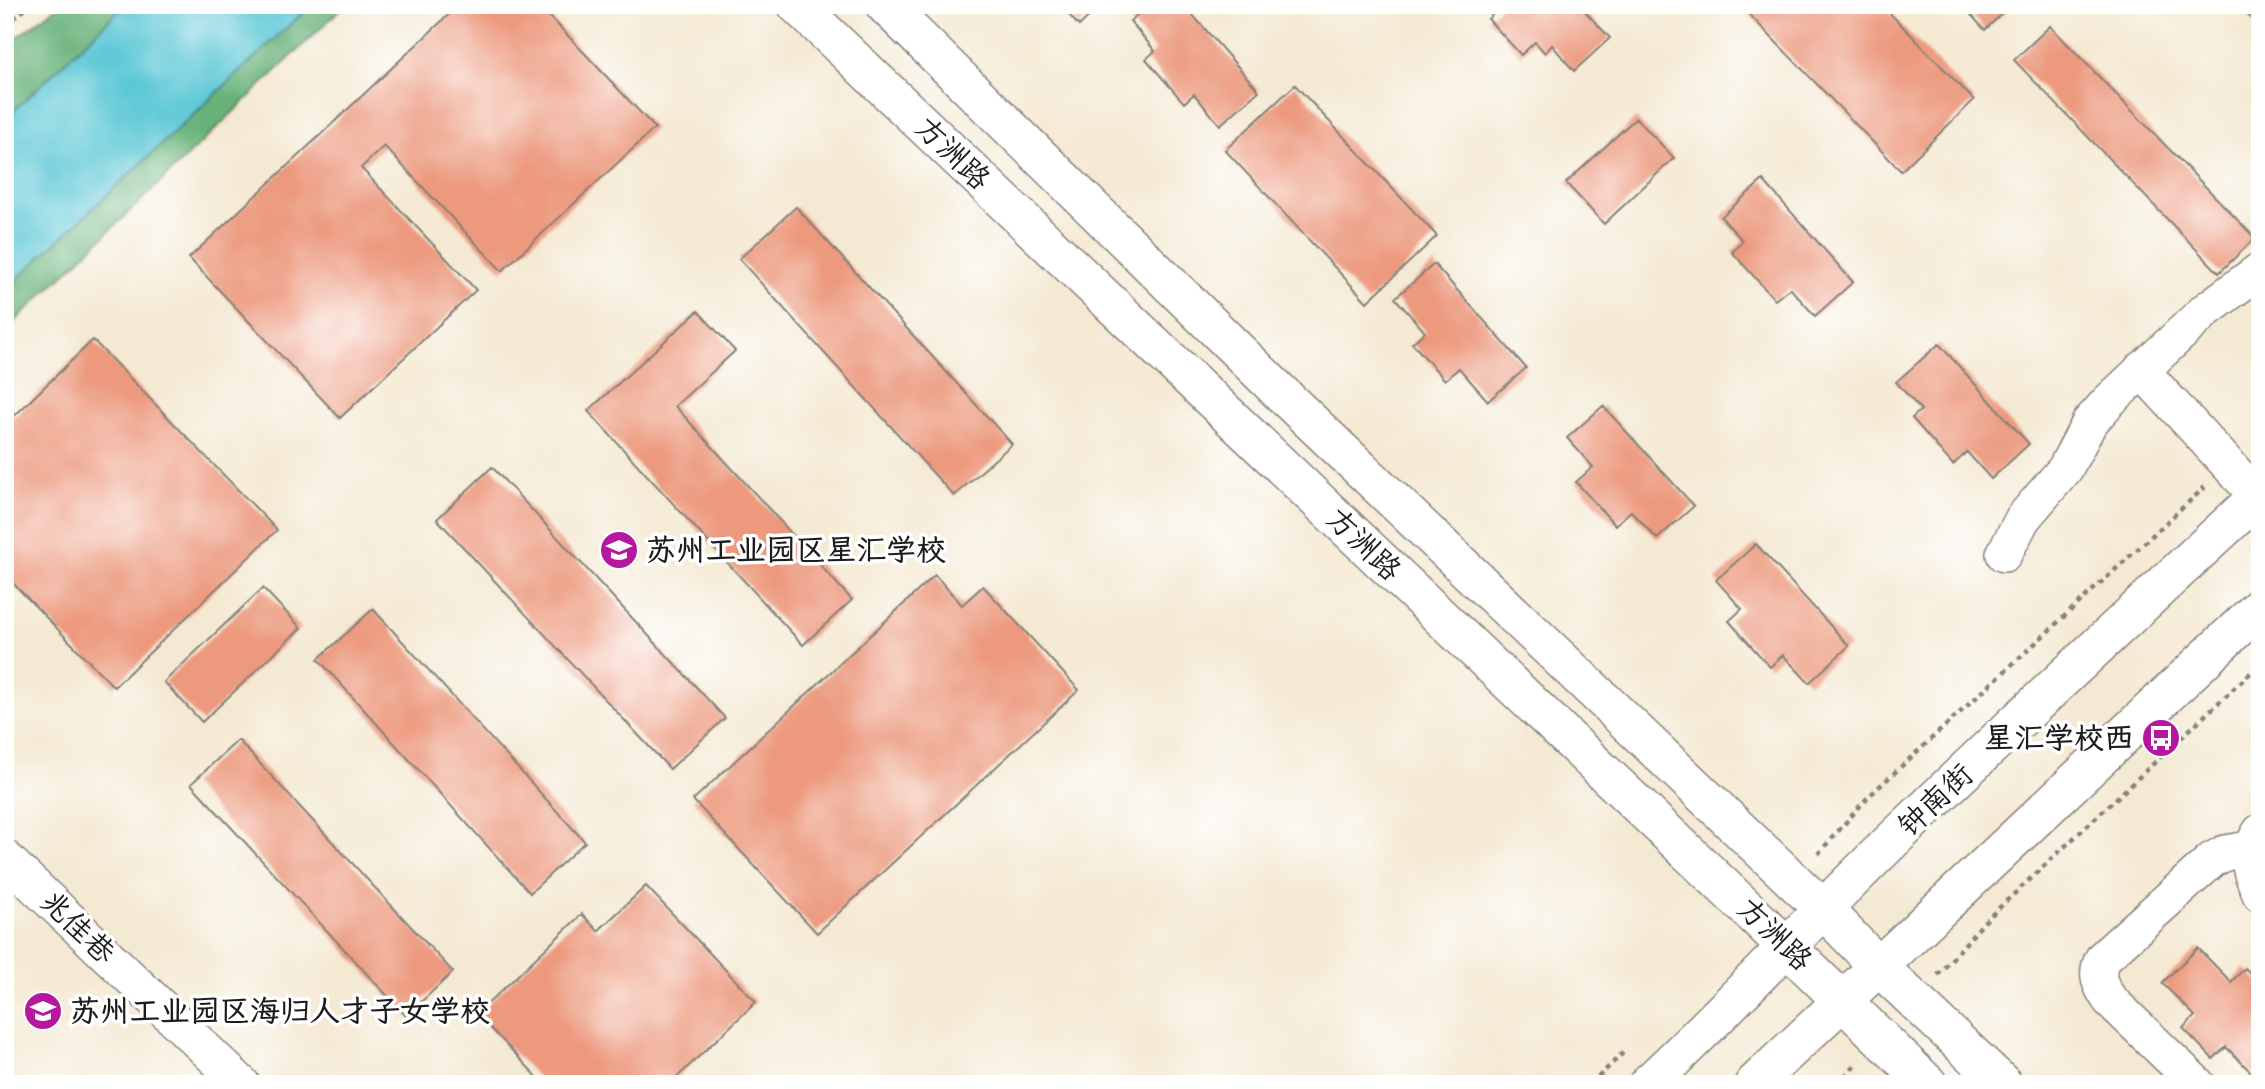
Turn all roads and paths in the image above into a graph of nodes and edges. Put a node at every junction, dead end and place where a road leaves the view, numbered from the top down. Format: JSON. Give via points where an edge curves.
{"nodes":[{"id":1,"x":30,"y":5,"type":"edge"},
{"id":2,"x":797,"y":5,"type":"edge"},
{"id":3,"x":885,"y":5,"type":"edge"},
{"id":4,"x":5,"y":23,"type":"edge"},
{"id":5,"x":2260,"y":270,"type":"edge"},
{"id":6,"x":2141,"y":370,"type":"junction"},
{"id":7,"x":2228,"y":466,"type":"junction"},
{"id":8,"x":2259,"y":496,"type":"edge"},
{"id":9,"x":2004,"y":554,"type":"dead end"},
{"id":10,"x":2260,"y":607,"type":"edge"},
{"id":11,"x":2260,"y":664,"type":"edge"},
{"id":12,"x":2255,"y":841,"type":"edge"},
{"id":13,"x":5,"y":858,"type":"edge"},
{"id":14,"x":1793,"y":882,"type":"junction"},
{"id":15,"x":2260,"y":894,"type":"edge"},
{"id":16,"x":1823,"y":909,"type":"junction"},
{"id":17,"x":1786,"y":945,"type":"junction"},
{"id":18,"x":1878,"y":966,"type":"junction"},
{"id":19,"x":1843,"y":1000,"type":"junction"},
{"id":20,"x":1915,"y":1001,"type":"junction"},
{"id":21,"x":1882,"y":1038,"type":"junction"},
{"id":22,"x":1630,"y":1047,"type":"dead end"},
{"id":23,"x":242,"y":1084,"type":"edge"},
{"id":24,"x":1591,"y":1084,"type":"edge"},
{"id":25,"x":1648,"y":1084,"type":"edge"},
{"id":26,"x":1754,"y":1084,"type":"edge"},
{"id":27,"x":1838,"y":1084,"type":"edge"},
{"id":28,"x":1928,"y":1084,"type":"edge"},
{"id":29,"x":2003,"y":1084,"type":"edge"},
{"id":30,"x":2197,"y":1084,"type":"edge"}],
"edges":[{"from":1,"to":4,"type":"path"},
{"from":2,"to":17,"type":"main road","name":"方洲路"},
{"from":3,"to":14,"type":"main road","name":"方洲路","via":[[1283,395]]},
{"from":5,"to":6,"type":"street","via":[[2206,310]]},
{"from":6,"to":7,"type":"street"},
{"from":6,"to":9,"type":"street","via":[[2090,422],[2065,469],[2023,518]]},
{"from":7,"to":8,"type":"street"},
{"from":7,"to":14,"type":"path","via":[[1868,797]]},
{"from":8,"to":16,"type":"main road","name":"钟南街"},
{"from":10,"to":18,"type":"main road"},
{"from":11,"to":20,"type":"path","via":[[1984,922]]},
{"from":12,"to":15,"type":"street","via":[[2249,865]]},
{"from":12,"to":30,"type":"street","via":[[2212,860],[2099,966],[2098,977],[2110,1000]]},
{"from":13,"to":23,"type":"street","name":"兆佳巷"},
{"from":14,"to":16,"type":"main road","name":"方洲路"},
{"from":16,"to":17,"type":"main road","name":"钟南街"},
{"from":16,"to":18,"type":"main road","name":"方洲路"},
{"from":17,"to":19,"type":"main road","name":"方洲路"},
{"from":17,"to":25,"type":"main road","name":"钟南街"},
{"from":18,"to":19,"type":"main road"},
{"from":18,"to":20,"type":"main road","name":"方洲路"},
{"from":19,"to":21,"type":"main road","name":"方洲路"},
{"from":19,"to":26,"type":"main road"},
{"from":20,"to":29,"type":"main road","name":"方洲路"},
{"from":21,"to":27,"type":"path"},
{"from":21,"to":28,"type":"main road","name":"方洲路"},
{"from":22,"to":24,"type":"path"}]}
